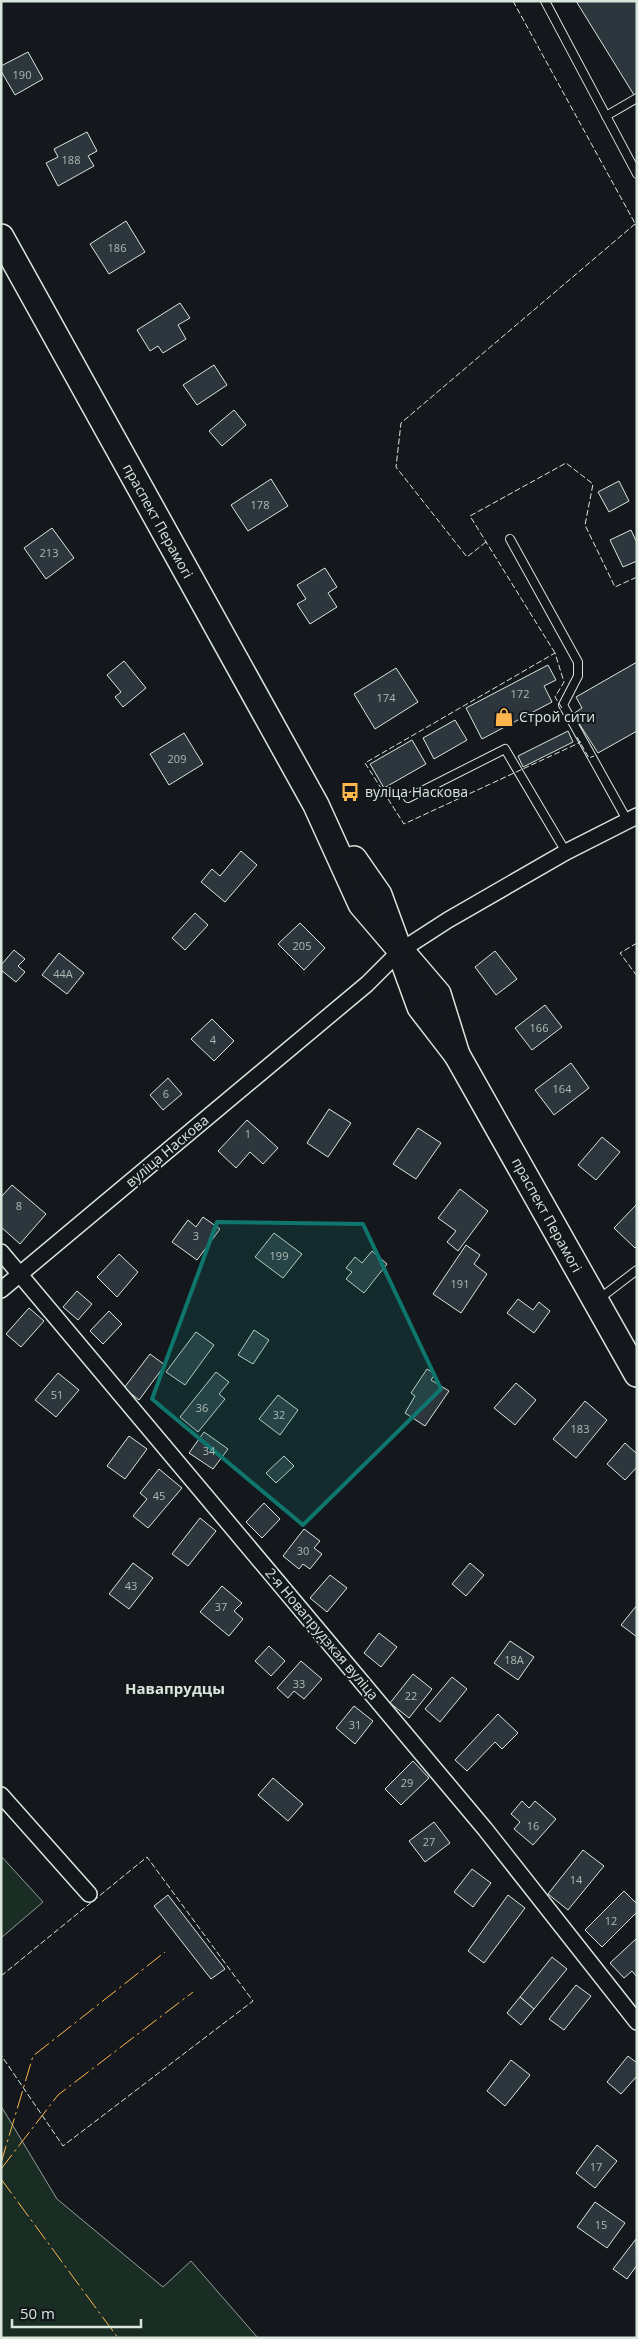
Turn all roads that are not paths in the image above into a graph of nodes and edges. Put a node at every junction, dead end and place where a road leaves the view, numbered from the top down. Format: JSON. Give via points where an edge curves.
{"nodes":[{"id":1,"x":545,"y":1,"type":"edge"},
{"id":2,"x":637,"y":98,"type":"edge"},
{"id":3,"x":606,"y":116,"type":"junction"},
{"id":4,"x":637,"y":174,"type":"edge"},
{"id":5,"x":1,"y":237,"type":"edge"},
{"id":6,"x":510,"y":539,"type":"dead end"},
{"id":7,"x":408,"y":798,"type":"dead end"},
{"id":8,"x":632,"y":818,"type":"edge"},
{"id":9,"x":566,"y":852,"type":"junction"},
{"id":10,"x":400,"y":951,"type":"junction"},
{"id":11,"x":1,"y":1252,"type":"edge"},
{"id":12,"x":637,"y":1270,"type":"edge"},
{"id":13,"x":19,"y":1274,"type":"junction"},
{"id":14,"x":1,"y":1290,"type":"edge"},
{"id":15,"x":596,"y":1301,"type":"junction"},
{"id":16,"x":637,"y":1374,"type":"edge"},
{"id":17,"x":1,"y":1795,"type":"edge"},
{"id":18,"x":89,"y":1894,"type":"dead end"},
{"id":19,"x":637,"y":2022,"type":"edge"}],
"edges":[{"from":1,"to":3,"type":"lane"},
{"from":2,"to":3,"type":"lane"},
{"from":3,"to":4,"type":"lane"},
{"from":5,"to":10,"type":"main road","name":"праспект Перамогі","via":[[316,804],[361,904]]},
{"from":6,"to":8,"type":"lane","via":[[578,662],[578,676],[563,704]]},
{"from":7,"to":9,"type":"lane","via":[[505,749]]},
{"from":8,"to":9,"type":"street","name":"вуліца Наскова"},
{"from":9,"to":10,"type":"street","name":"вуліца Наскова"},
{"from":10,"to":13,"type":"street","name":"вуліца Наскова","via":[[367,984]]},
{"from":10,"to":15,"type":"main road","name":"праспект Перамогі","via":[[420,1007],[457,1055]]},
{"from":11,"to":13,"type":"street","name":"2-я Новапрудзкая вуліца"},
{"from":12,"to":15,"type":"lane"},
{"from":13,"to":14,"type":"street","name":"вуліца Наскова"},
{"from":13,"to":19,"type":"street","name":"2-я Новапрудзкая вуліца","via":[[485,1829]]},
{"from":15,"to":16,"type":"main road","name":"праспект Перамогі"},
{"from":17,"to":18,"type":"street"}]}
